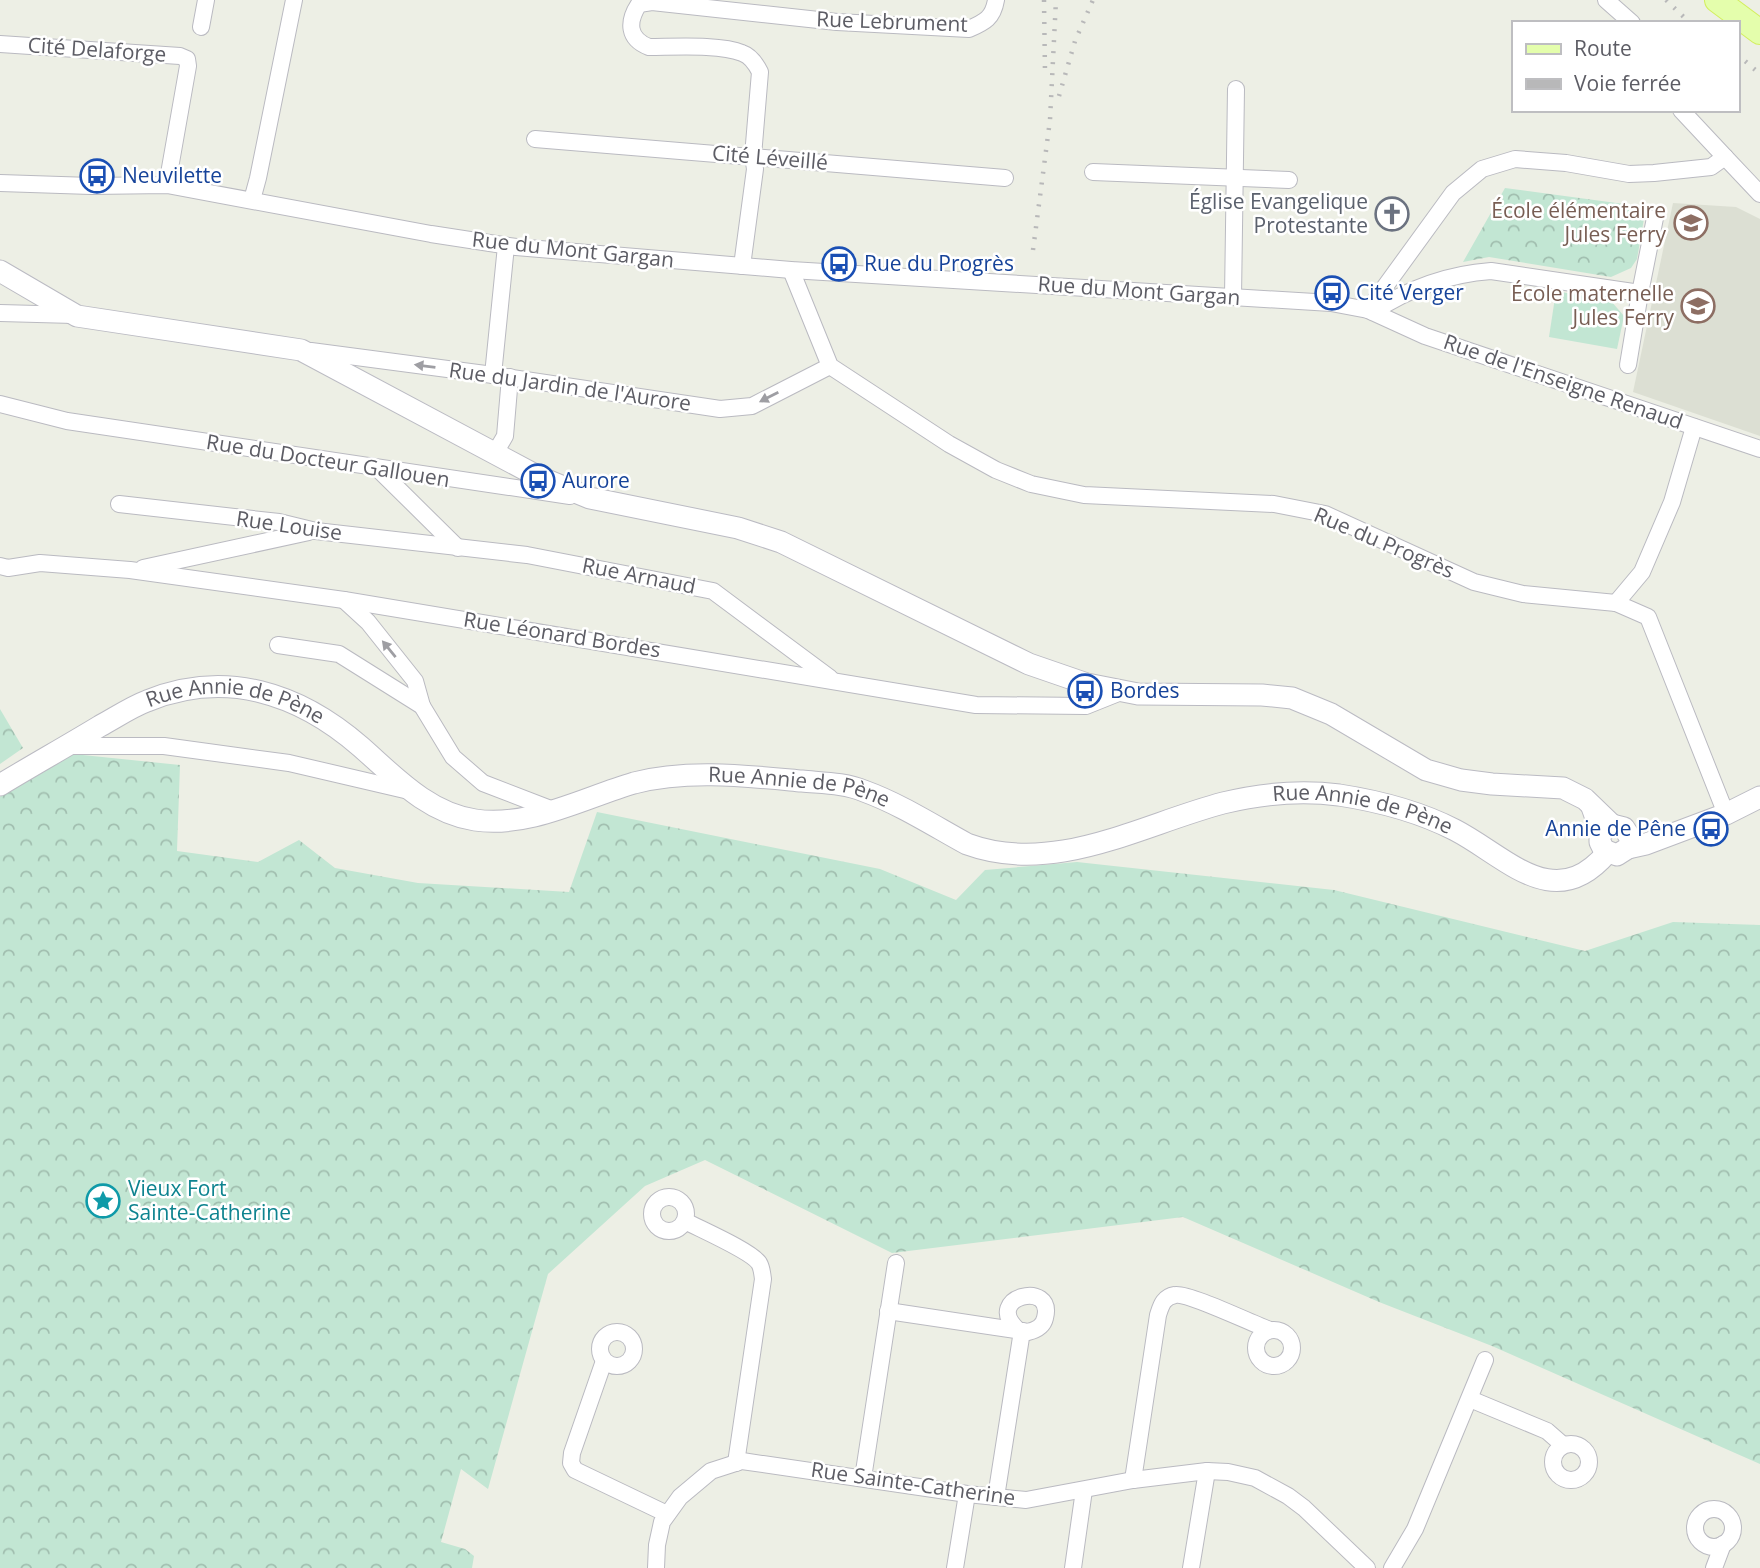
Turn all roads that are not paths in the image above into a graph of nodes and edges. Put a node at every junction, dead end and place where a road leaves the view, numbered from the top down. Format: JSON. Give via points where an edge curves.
{"nodes":[{"id":1,"x":206,"y":0,"type":"edge"},
{"id":2,"x":294,"y":0,"type":"edge"},
{"id":3,"x":996,"y":0,"type":"edge"},
{"id":4,"x":1606,"y":0,"type":"edge"},
{"id":5,"x":1717,"y":0,"type":"edge"},
{"id":6,"x":1630,"y":21,"type":"edge"},
{"id":7,"x":201,"y":27,"type":"dead end"},
{"id":8,"x":1760,"y":32,"type":"edge"},
{"id":9,"x":0,"y":44,"type":"edge"},
{"id":10,"x":1236,"y":89,"type":"dead end"},
{"id":11,"x":1683,"y":112,"type":"edge"},
{"id":12,"x":535,"y":139,"type":"dead end"},
{"id":13,"x":753,"y":156,"type":"junction"},
{"id":14,"x":1725,"y":157,"type":"junction"},
{"id":15,"x":1093,"y":172,"type":"dead end"},
{"id":16,"x":1234,"y":176,"type":"junction"},
{"id":17,"x":1005,"y":178,"type":"dead end"},
{"id":18,"x":1289,"y":180,"type":"dead end"},
{"id":19,"x":0,"y":183,"type":"edge"},
{"id":20,"x":167,"y":185,"type":"junction"},
{"id":21,"x":1760,"y":194,"type":"edge"},
{"id":22,"x":252,"y":200,"type":"junction"},
{"id":23,"x":1654,"y":218,"type":"dead end"},
{"id":24,"x":506,"y":246,"type":"junction"},
{"id":25,"x":742,"y":265,"type":"junction"},
{"id":26,"x":791,"y":270,"type":"junction"},
{"id":27,"x":0,"y":271,"type":"edge"},
{"id":28,"x":1640,"y":293,"type":"junction"},
{"id":29,"x":1233,"y":297,"type":"junction"},
{"id":30,"x":1371,"y":311,"type":"junction"},
{"id":31,"x":0,"y":313,"type":"edge"},
{"id":32,"x":77,"y":316,"type":"junction"},
{"id":33,"x":301,"y":350,"type":"junction"},
{"id":34,"x":1628,"y":365,"type":"dead end"},
{"id":35,"x":830,"y":366,"type":"junction"},
{"id":36,"x":502,"y":376,"type":"junction"},
{"id":37,"x":0,"y":404,"type":"edge"},
{"id":38,"x":1694,"y":427,"type":"junction"},
{"id":39,"x":1760,"y":449,"type":"edge"},
{"id":40,"x":495,"y":453,"type":"junction"},
{"id":41,"x":378,"y":468,"type":"junction"},
{"id":42,"x":590,"y":498,"type":"junction"},
{"id":43,"x":119,"y":504,"type":"dead end"},
{"id":44,"x":316,"y":531,"type":"junction"},
{"id":45,"x":458,"y":548,"type":"junction"},
{"id":46,"x":0,"y":566,"type":"edge"},
{"id":47,"x":130,"y":570,"type":"junction"},
{"id":48,"x":344,"y":600,"type":"junction"},
{"id":49,"x":1616,"y":603,"type":"junction"},
{"id":50,"x":278,"y":645,"type":"dead end"},
{"id":51,"x":833,"y":680,"type":"junction"},
{"id":52,"x":1121,"y":692,"type":"junction"},
{"id":53,"x":422,"y":706,"type":"junction"},
{"id":54,"x":66,"y":746,"type":"junction"},
{"id":55,"x":4,"y":782,"type":"edge"},
{"id":56,"x":412,"y":792,"type":"junction"},
{"id":57,"x":1760,"y":797,"type":"edge"},
{"id":58,"x":553,"y":810,"type":"junction"},
{"id":59,"x":1726,"y":814,"type":"junction"},
{"id":60,"x":1615,"y":838,"type":"junction"},
{"id":61,"x":685,"y":1221,"type":"dead end"},
{"id":62,"x":896,"y":1263,"type":"dead end"},
{"id":63,"x":888,"y":1311,"type":"junction"},
{"id":64,"x":1269,"y":1330,"type":"dead end"},
{"id":65,"x":1485,"y":1360,"type":"dead end"},
{"id":66,"x":604,"y":1361,"type":"dead end"},
{"id":67,"x":1469,"y":1399,"type":"junction"},
{"id":68,"x":1563,"y":1445,"type":"dead end"},
{"id":69,"x":736,"y":1463,"type":"junction"},
{"id":70,"x":1207,"y":1471,"type":"junction"},
{"id":71,"x":863,"y":1478,"type":"junction"},
{"id":72,"x":1133,"y":1480,"type":"junction"},
{"id":73,"x":1084,"y":1490,"type":"junction"},
{"id":74,"x":967,"y":1494,"type":"junction"},
{"id":75,"x":996,"y":1497,"type":"junction"},
{"id":76,"x":667,"y":1514,"type":"junction"},
{"id":77,"x":1723,"y":1544,"type":"dead end"},
{"id":78,"x":656,"y":1568,"type":"edge"},
{"id":79,"x":955,"y":1568,"type":"edge"},
{"id":80,"x":1073,"y":1568,"type":"edge"},
{"id":81,"x":1191,"y":1568,"type":"edge"},
{"id":82,"x":1367,"y":1568,"type":"edge"},
{"id":83,"x":1392,"y":1568,"type":"edge"},
{"id":84,"x":1714,"y":1568,"type":"edge"}],
"edges":[{"from":1,"to":7,"type":"street"},
{"from":2,"to":22,"type":"street"},
{"from":3,"to":13,"type":"street","name":"Rue Lebrument","via":[[987,21],[969,29],[639,4],[631,31],[639,43],[728,49],[745,53],[756,64],[760,72]]},
{"from":4,"to":6,"type":"street"},
{"from":5,"to":8,"type":"main road"},
{"from":9,"to":20,"type":"street","name":"Cité Delaforge","via":[[187,59]]},
{"from":10,"to":16,"type":"street"},
{"from":11,"to":14,"type":"street"},
{"from":12,"to":13,"type":"street","name":"Cité Léveillé"},
{"from":13,"to":17,"type":"street","name":"Cité Léveillé"},
{"from":13,"to":25,"type":"street","name":"Rue Lebrument"},
{"from":14,"to":21,"type":"street"},
{"from":14,"to":30,"type":"street","via":[[1711,167],[1654,173],[1629,174],[1516,159],[1482,169],[1453,193]]},
{"from":15,"to":16,"type":"street"},
{"from":16,"to":18,"type":"street"},
{"from":16,"to":29,"type":"street"},
{"from":19,"to":20,"type":"street","name":"Rue du Mont Gargan"},
{"from":20,"to":22,"type":"street","name":"Rue du Mont Gargan"},
{"from":22,"to":24,"type":"street","name":"Rue du Mont Gargan"},
{"from":23,"to":28,"type":"street"},
{"from":24,"to":25,"type":"street","name":"Rue du Mont Gargan"},
{"from":24,"to":36,"type":"street"},
{"from":25,"to":26,"type":"street","name":"Rue du Mont Gargan"},
{"from":26,"to":29,"type":"street","name":"Rue du Mont Gargan"},
{"from":26,"to":35,"type":"street"},
{"from":27,"to":32,"type":"street"},
{"from":28,"to":30,"type":"street","via":[[1471,272],[1400,295]]},
{"from":28,"to":34,"type":"street"},
{"from":29,"to":30,"type":"street","name":"Rue du Mont Gargan","via":[[1331,303]]},
{"from":30,"to":38,"type":"street","name":"Rue de l'Enseigne Renaud","via":[[1425,336]]},
{"from":31,"to":32,"type":"street"},
{"from":32,"to":33,"type":"street"},
{"from":36,"to":33,"type":"street","name":"Rue du Jardin de l'Aurore","one_way":true},
{"from":33,"to":40,"type":"street"},
{"from":35,"to":36,"type":"street","name":"Rue du Jardin de l'Aurore","one_way":true,"via":[[752,406],[720,410]]},
{"from":35,"to":49,"type":"street","name":"Rue du Progrès","via":[[949,444],[1031,484],[1084,495],[1274,504],[1325,514],[1474,582],[1523,594]]},
{"from":36,"to":40,"type":"street","via":[[505,436]]},
{"from":37,"to":41,"type":"street","name":"Rue du Docteur Gallouen","via":[[67,421]]},
{"from":38,"to":39,"type":"street","name":"Rue de l'Enseigne Renaud"},
{"from":38,"to":49,"type":"street","via":[[1671,502],[1642,572]]},
{"from":40,"to":42,"type":"street"},
{"from":41,"to":42,"type":"street","name":"Rue du Docteur Gallouen"},
{"from":41,"to":45,"type":"street"},
{"from":42,"to":52,"type":"street","via":[[781,541],[1029,664]]},
{"from":43,"to":44,"type":"street","name":"Rue Louise","via":[[278,522]]},
{"from":44,"to":45,"type":"street","name":"Rue Louise"},
{"from":44,"to":47,"type":"street"},
{"from":45,"to":51,"type":"street","name":"Rue Arnaud","via":[[527,555],[713,590]]},
{"from":46,"to":47,"type":"street","name":"Rue Léonard Bordes","via":[[40,563]]},
{"from":47,"to":48,"type":"street","name":"Rue Léonard Bordes"},
{"from":48,"to":51,"type":"street","name":"Rue Léonard Bordes"},
{"from":53,"to":48,"type":"street","one_way":true,"via":[[415,681],[368,622]]},
{"from":49,"to":59,"type":"street","name":"Rue du Progrès","via":[[1648,617]]},
{"from":50,"to":53,"type":"street","via":[[339,654]]},
{"from":51,"to":52,"type":"street","name":"Rue Léonard Bordes","via":[[976,705],[1086,706]]},
{"from":52,"to":60,"type":"street","via":[[1292,698],[1331,714],[1426,770],[1461,780],[1563,788],[1576,793]]},
{"from":53,"to":58,"type":"street","via":[[453,757],[482,783]]},
{"from":54,"to":55,"type":"street","name":"Rue Annie de Pène"},
{"from":54,"to":56,"type":"street","via":[[176,747],[289,762]]},
{"from":54,"to":56,"type":"street","name":"Rue Annie de Pène","via":[[168,693],[196,687],[237,688],[282,698],[322,717]]},
{"from":56,"to":58,"type":"street","name":"Rue Annie de Pène","via":[[443,810],[476,820],[514,819]]},
{"from":57,"to":59,"type":"street"},
{"from":58,"to":60,"type":"street","name":"Rue Annie de Pène","via":[[670,776],[784,779],[863,790],[985,850],[1047,855],[1258,796],[1338,795],[1420,814],[1526,874],[1556,881],[1591,867]]},
{"from":59,"to":60,"type":"street","via":[[1666,835]]},
{"from":61,"to":69,"type":"street","via":[[745,1252],[761,1266],[763,1279]]},
{"from":62,"to":63,"type":"street"},
{"from":63,"to":71,"type":"street"},
{"from":63,"to":75,"type":"street","via":[[1020,1330]]},
{"from":64,"to":72,"type":"street","via":[[1183,1295],[1166,1298],[1158,1315]]},
{"from":65,"to":67,"type":"street"},
{"from":66,"to":76,"type":"street","via":[[571,1463],[575,1470]]},
{"from":67,"to":68,"type":"street","via":[[1547,1431]]},
{"from":67,"to":83,"type":"street","via":[[1415,1529]]},
{"from":69,"to":71,"type":"street","name":"Rue Sainte-Catherine"},
{"from":69,"to":76,"type":"street","name":"Rue Sainte-Catherine","via":[[711,1471]]},
{"from":70,"to":72,"type":"street","name":"Rue Sainte-Catherine"},
{"from":70,"to":81,"type":"street"},
{"from":70,"to":82,"type":"street","name":"Rue Sainte-Catherine","via":[[1255,1478],[1287,1496]]},
{"from":71,"to":74,"type":"street","name":"Rue Sainte-Catherine"},
{"from":72,"to":73,"type":"street","name":"Rue Sainte-Catherine"},
{"from":73,"to":75,"type":"street","name":"Rue Sainte-Catherine","via":[[1026,1500]]},
{"from":73,"to":80,"type":"street"},
{"from":74,"to":75,"type":"street","name":"Rue Sainte-Catherine"},
{"from":74,"to":79,"type":"street"},
{"from":76,"to":78,"type":"street","name":"Rue Sainte-Catherine","via":[[657,1545]]},
{"from":77,"to":84,"type":"street"}]}
